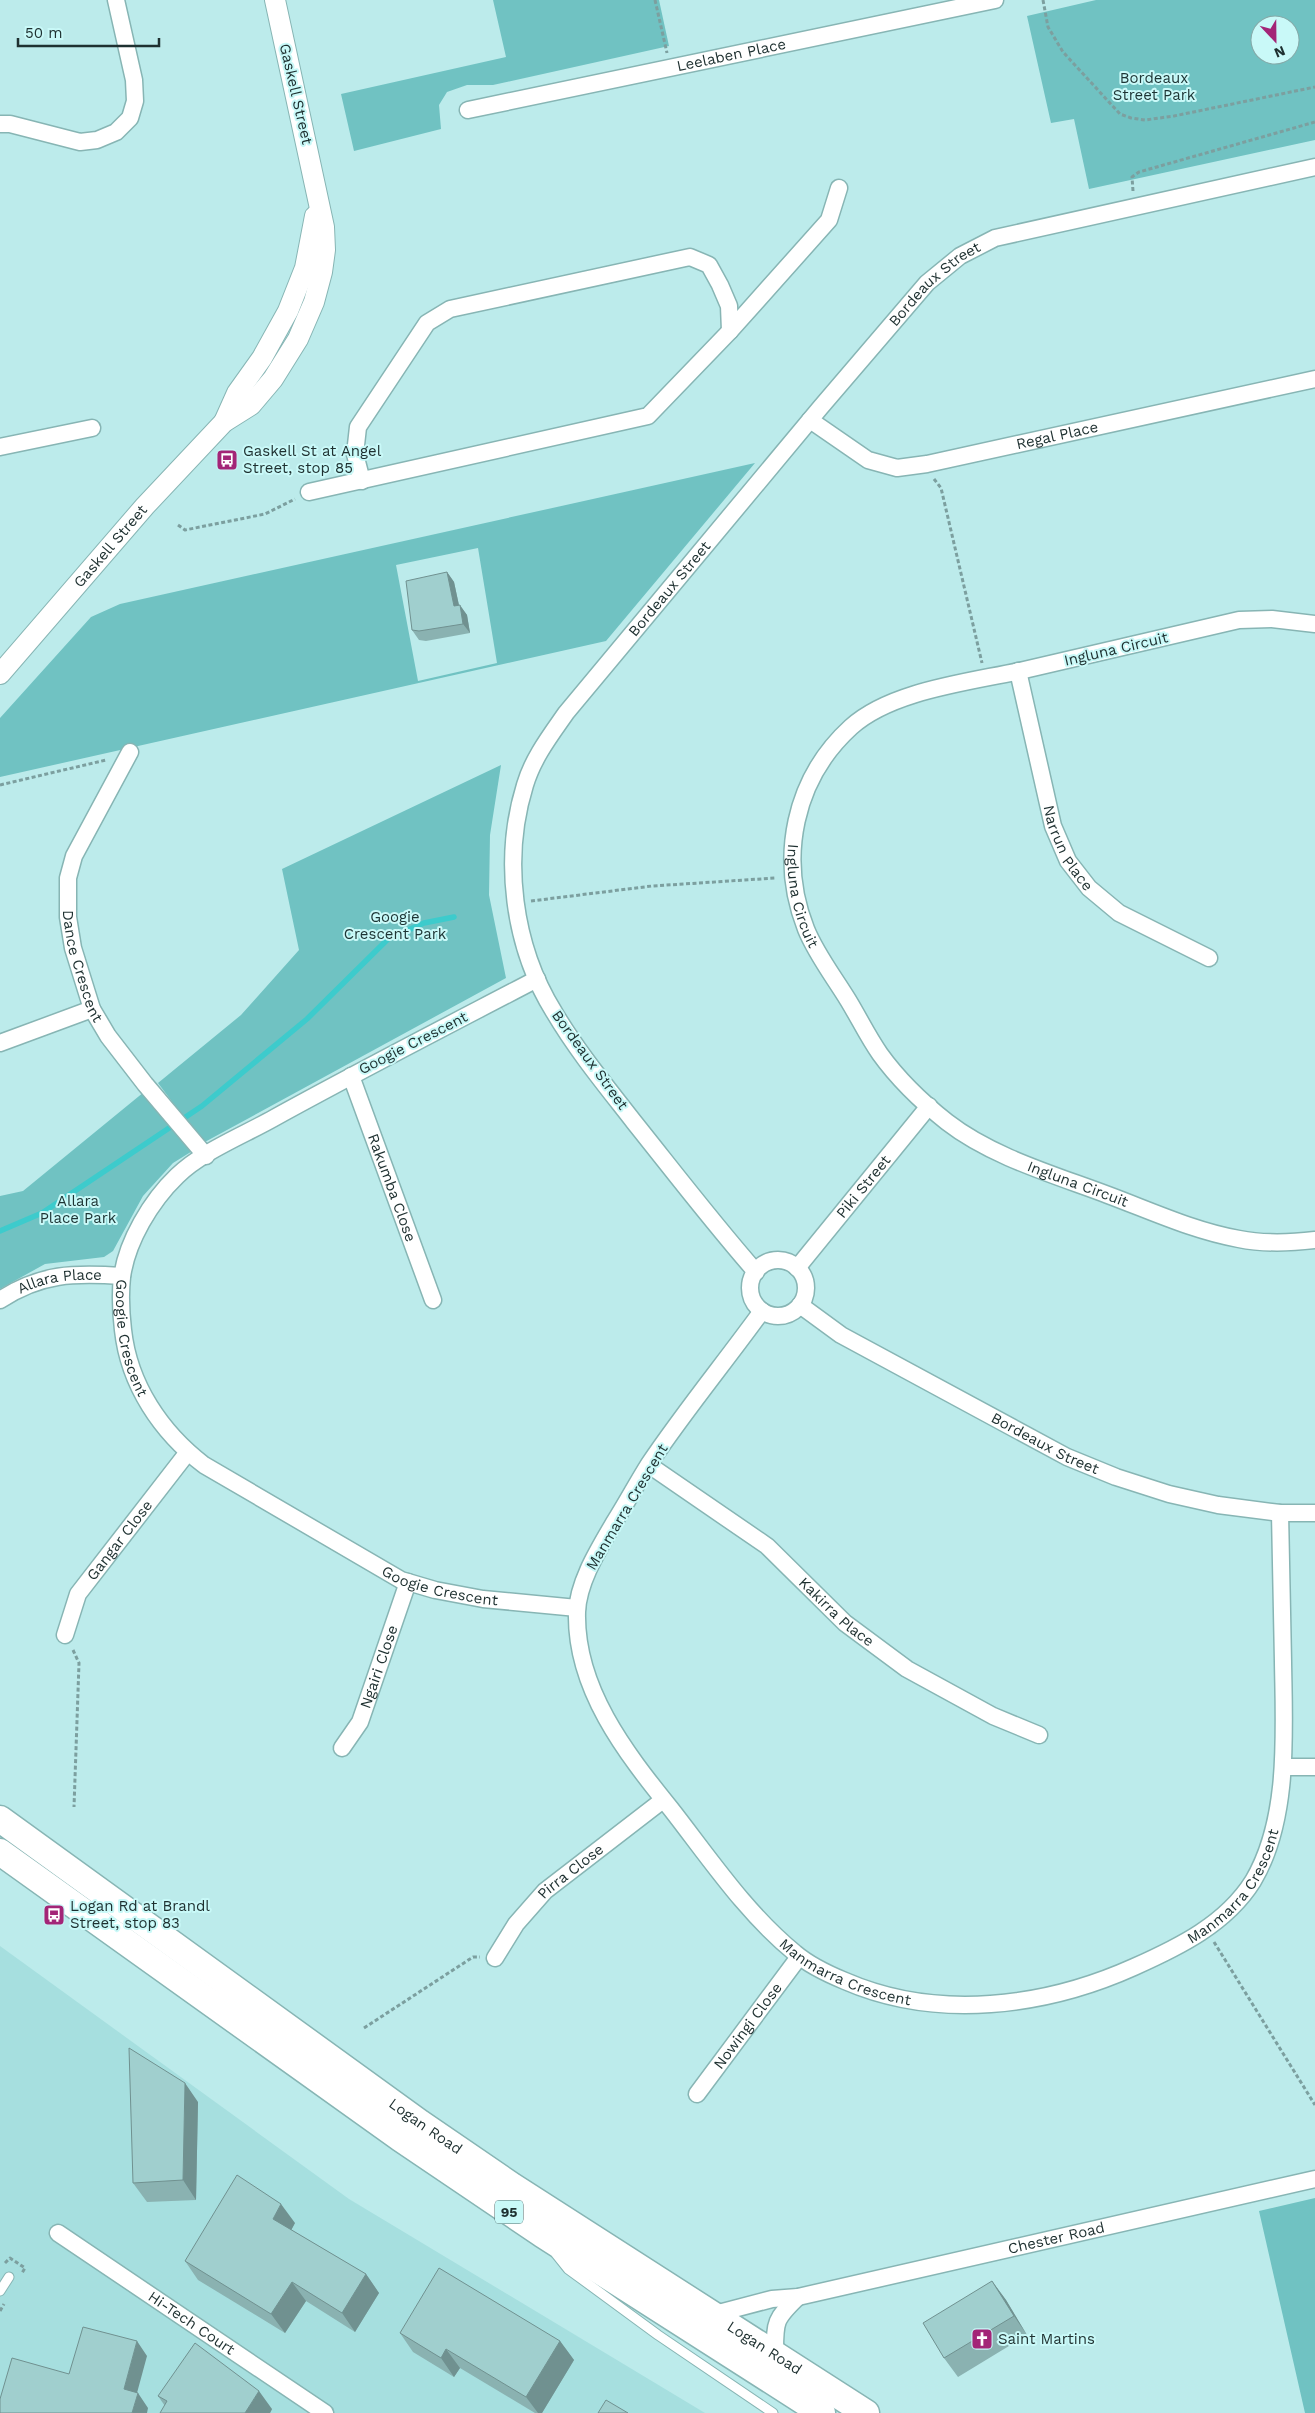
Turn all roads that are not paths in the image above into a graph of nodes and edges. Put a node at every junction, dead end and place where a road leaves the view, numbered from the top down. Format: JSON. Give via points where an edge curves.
{"nodes":[{"id":1,"x":116,"y":0,"type":"edge"},
{"id":2,"x":275,"y":0,"type":"edge"},
{"id":3,"x":995,"y":0,"type":"edge"},
{"id":4,"x":468,"y":110,"type":"dead end"},
{"id":5,"x":0,"y":124,"type":"edge"},
{"id":6,"x":1315,"y":167,"type":"edge"},
{"id":7,"x":839,"y":188,"type":"dead end"},
{"id":8,"x":730,"y":331,"type":"junction"},
{"id":9,"x":1315,"y":379,"type":"edge"},
{"id":10,"x":810,"y":420,"type":"junction"},
{"id":11,"x":92,"y":428,"type":"dead end"},
{"id":12,"x":0,"y":447,"type":"edge"},
{"id":13,"x":362,"y":481,"type":"junction"},
{"id":14,"x":309,"y":492,"type":"road end"},
{"id":15,"x":1315,"y":624,"type":"edge"},
{"id":16,"x":1018,"y":672,"type":"junction"},
{"id":17,"x":0,"y":674,"type":"edge"},
{"id":18,"x":130,"y":752,"type":"road end"},
{"id":19,"x":1208,"y":958,"type":"dead end"},
{"id":20,"x":538,"y":979,"type":"junction"},
{"id":21,"x":92,"y":1010,"type":"junction"},
{"id":22,"x":0,"y":1042,"type":"edge"},
{"id":23,"x":351,"y":1076,"type":"junction"},
{"id":24,"x":929,"y":1106,"type":"junction"},
{"id":25,"x":206,"y":1156,"type":"junction"},
{"id":26,"x":1315,"y":1240,"type":"edge"},
{"id":27,"x":798,"y":1268,"type":"junction"},
{"id":28,"x":756,"y":1272,"type":"junction"},
{"id":29,"x":122,"y":1276,"type":"junction"},
{"id":30,"x":0,"y":1300,"type":"edge"},
{"id":31,"x":433,"y":1300,"type":"dead end"},
{"id":32,"x":800,"y":1305,"type":"junction"},
{"id":33,"x":762,"y":1311,"type":"junction"},
{"id":34,"x":188,"y":1452,"type":"junction"},
{"id":35,"x":649,"y":1465,"type":"junction"},
{"id":36,"x":1280,"y":1513,"type":"junction"},
{"id":37,"x":1315,"y":1513,"type":"edge"},
{"id":38,"x":408,"y":1582,"type":"junction"},
{"id":39,"x":577,"y":1608,"type":"junction"},
{"id":40,"x":65,"y":1635,"type":"road end"},
{"id":41,"x":1039,"y":1736,"type":"dead end"},
{"id":42,"x":342,"y":1748,"type":"dead end"},
{"id":43,"x":1284,"y":1767,"type":"junction"},
{"id":44,"x":1315,"y":1768,"type":"edge"},
{"id":45,"x":663,"y":1800,"type":"junction"},
{"id":46,"x":0,"y":1819,"type":"edge"},
{"id":47,"x":0,"y":1852,"type":"edge"},
{"id":48,"x":799,"y":1957,"type":"junction"},
{"id":49,"x":495,"y":1958,"type":"road end"},
{"id":50,"x":697,"y":2094,"type":"dead end"},
{"id":51,"x":1315,"y":2179,"type":"edge"},
{"id":52,"x":58,"y":2233,"type":"dead end"},
{"id":53,"x":542,"y":2234,"type":"junction"},
{"id":54,"x":9,"y":2277,"type":"dead end"},
{"id":55,"x":0,"y":2291,"type":"edge"},
{"id":56,"x":798,"y":2297,"type":"junction"},
{"id":57,"x":711,"y":2315,"type":"junction"},
{"id":58,"x":775,"y":2354,"type":"junction"},
{"id":59,"x":306,"y":2408,"type":"edge"},
{"id":60,"x":325,"y":2413,"type":"edge"},
{"id":61,"x":773,"y":2413,"type":"edge"},
{"id":62,"x":822,"y":2413,"type":"edge"},
{"id":63,"x":866,"y":2413,"type":"edge"}],
"edges":[{"from":1,"to":5,"type":"street","via":[[134,80],[135,101],[130,118],[116,132],[97,140],[80,142]]},
{"from":2,"to":17,"type":"street","name":"Gaskell Street","via":[[324,227],[325,250],[314,302],[298,339],[273,379],[251,405],[224,422],[145,506]]},
{"from":3,"to":4,"type":"street","name":"Leelaben Place"},
{"from":6,"to":10,"type":"street","name":"Bordeaux Street","via":[[995,238],[960,256],[927,283]]},
{"from":7,"to":8,"type":"street","via":[[829,220]]},
{"from":8,"to":13,"type":"street","via":[[648,416]]},
{"from":8,"to":13,"type":"street","via":[[729,306],[709,264],[690,257],[450,309],[427,323],[358,427],[355,454]]},
{"from":9,"to":10,"type":"street","name":"Regal Place","via":[[897,468],[868,460]]},
{"from":10,"to":20,"type":"street","name":"Bordeaux Street","via":[[566,713],[540,750],[525,784],[516,823],[514,860],[521,935]]},
{"from":11,"to":12,"type":"street"},
{"from":13,"to":14,"type":"street"},
{"from":15,"to":16,"type":"street","name":"Ingluna Circuit","via":[[1272,619],[1239,620]]},
{"from":16,"to":19,"type":"street","name":"Narrun Place","via":[[1053,826],[1068,861],[1089,888],[1119,913]]},
{"from":16,"to":24,"type":"street","name":"Ingluna Circuit","via":[[888,705],[853,725],[826,754],[808,784],[798,810],[792,844],[792,877],[797,904],[808,933],[881,1055],[910,1090]]},
{"from":18,"to":21,"type":"street","name":"Dance Crescent","via":[[74,856],[68,878],[68,917],[73,948]]},
{"from":20,"to":23,"type":"street","name":"Googie Crescent"},
{"from":20,"to":28,"type":"street","name":"Bordeaux Street","via":[[580,1052]]},
{"from":21,"to":22,"type":"street"},
{"from":21,"to":25,"type":"street","name":"Dance Crescent","via":[[145,1084]]},
{"from":23,"to":25,"type":"street","name":"Googie Crescent"},
{"from":23,"to":31,"type":"street","name":"Rakumba Close"},
{"from":24,"to":26,"type":"street","name":"Ingluna Circuit","via":[[948,1123],[1012,1159],[1204,1231],[1274,1243]]},
{"from":24,"to":27,"type":"street","name":"Piki Street"},
{"from":25,"to":29,"type":"street","name":"Googie Crescent","via":[[178,1175],[158,1198],[140,1228]]},
{"from":27,"to":28,"type":"street","via":[[780,1260],[771,1261]]},
{"from":27,"to":32,"type":"street","via":[[803,1274],[806,1290]]},
{"from":28,"to":33,"type":"street","via":[[750,1288],[756,1305]]},
{"from":29,"to":30,"type":"street","name":"Allara Place","via":[[79,1274],[47,1277],[16,1289]]},
{"from":29,"to":34,"type":"street","name":"Googie Crescent","via":[[120,1306],[124,1341],[133,1373],[146,1401]]},
{"from":32,"to":33,"type":"street","via":[[786,1315]]},
{"from":32,"to":36,"type":"street","name":"Bordeaux Street","via":[[841,1335],[1067,1457],[1169,1494],[1218,1505]]},
{"from":33,"to":35,"type":"street","name":"Manmarra Crescent"},
{"from":34,"to":38,"type":"street","name":"Googie Crescent","via":[[204,1465]]},
{"from":34,"to":40,"type":"street","name":"Gangar Close","via":[[78,1594]]},
{"from":35,"to":39,"type":"street","name":"Manmarra Crescent","via":[[601,1545],[586,1577]]},
{"from":35,"to":41,"type":"street","name":"Kakirra Place","via":[[767,1546],[845,1623],[907,1669],[993,1716]]},
{"from":36,"to":37,"type":"street","name":"Bordeaux Street"},
{"from":36,"to":43,"type":"street","name":"Manmarra Crescent"},
{"from":38,"to":39,"type":"street","name":"Googie Crescent","via":[[483,1599]]},
{"from":38,"to":42,"type":"street","name":"Ngairi Close","via":[[360,1722]]},
{"from":39,"to":45,"type":"street","name":"Manmarra Crescent","via":[[579,1642],[588,1682],[605,1718]]},
{"from":43,"to":44,"type":"street"},
{"from":43,"to":48,"type":"street","name":"Manmarra Crescent","via":[[1268,1846],[1253,1881],[1227,1912],[1206,1929],[1110,1978],[1027,2000],[970,2006],[920,2002],[868,1991]]},
{"from":45,"to":48,"type":"street","name":"Manmarra Crescent","via":[[746,1904]]},
{"from":45,"to":49,"type":"street","name":"Pirra Close","via":[[545,1891],[516,1924]]},
{"from":46,"to":57,"type":"main road","name":"Logan Road","number":"95","via":[[420,2123]]},
{"from":47,"to":53,"type":"main road","name":"Logan Road","number":"95","via":[[282,2055]]},
{"from":48,"to":50,"type":"street","name":"Nowingi Close"},
{"from":51,"to":56,"type":"street","name":"Chester Road"},
{"from":52,"to":59,"type":"street","name":"Hi-Tech Court"},
{"from":53,"to":61,"type":"lane","name":"Logan Road","via":[[568,2269]]},
{"from":53,"to":62,"type":"main road","name":"Logan Road","number":"95"},
{"from":54,"to":55,"type":"lane"},
{"from":56,"to":57,"type":"street","name":"Chester Road"},
{"from":56,"to":58,"type":"street","via":[[776,2321]]},
{"from":57,"to":58,"type":"main road","name":"Logan Road","number":"95"},
{"from":58,"to":63,"type":"main road","name":"Logan Road","number":"95"},
{"from":59,"to":60,"type":"street","name":"Hi-Tech Court"}]}
